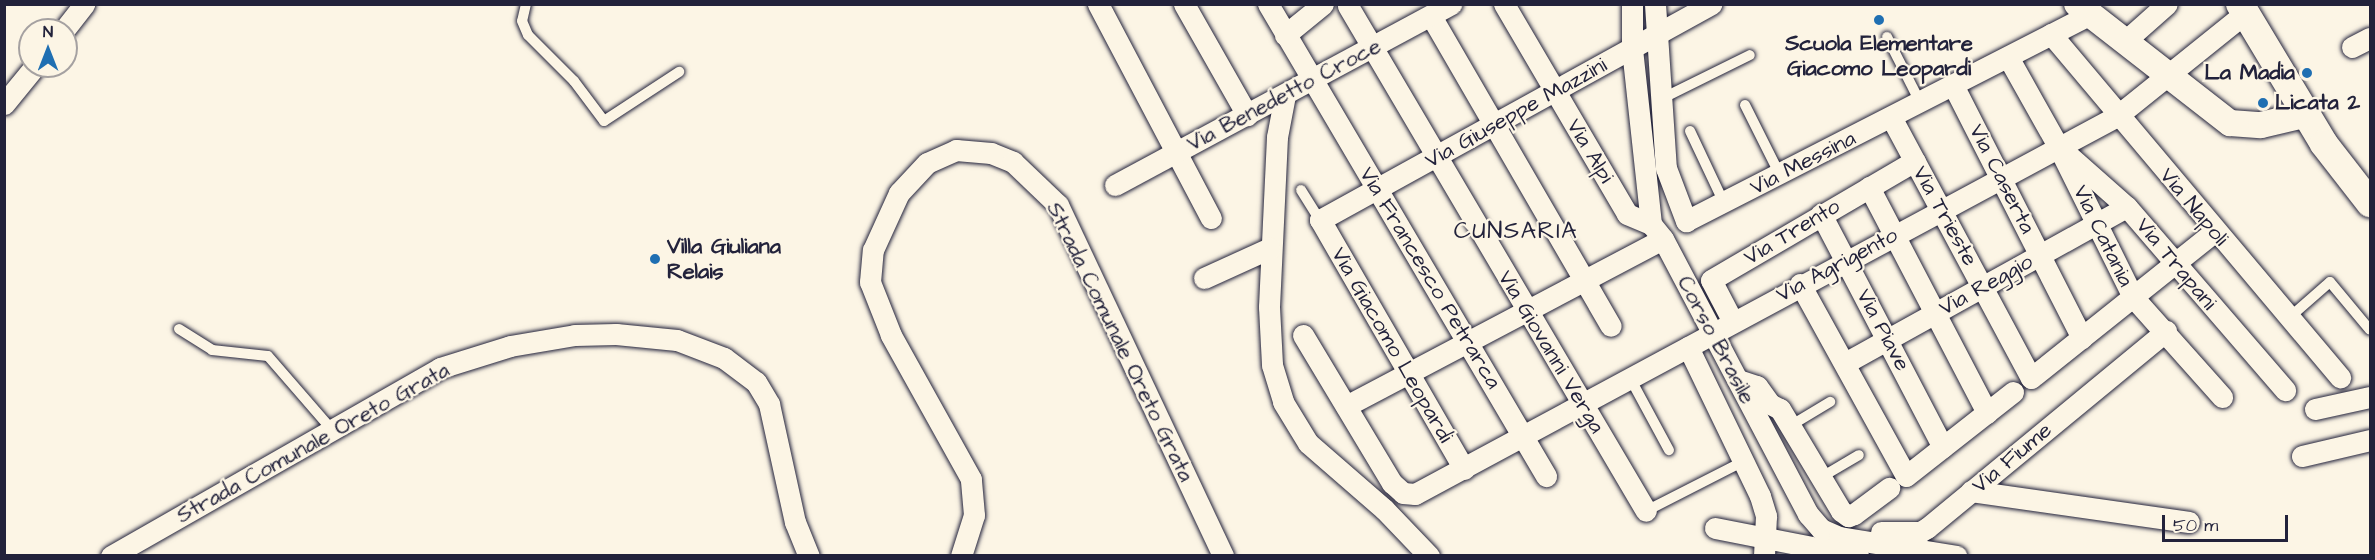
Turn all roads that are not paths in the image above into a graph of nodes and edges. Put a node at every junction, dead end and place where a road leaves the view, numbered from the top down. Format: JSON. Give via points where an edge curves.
{"nodes":[{"id":1,"x":84,"y":4,"type":"edge"},
{"id":2,"x":526,"y":4,"type":"edge"},
{"id":3,"x":1098,"y":4,"type":"edge"},
{"id":4,"x":1184,"y":4,"type":"edge"},
{"id":5,"x":1268,"y":4,"type":"edge"},
{"id":6,"x":1323,"y":4,"type":"edge"},
{"id":7,"x":1451,"y":4,"type":"edge"},
{"id":8,"x":1504,"y":4,"type":"edge"},
{"id":9,"x":1632,"y":4,"type":"edge"},
{"id":10,"x":1655,"y":4,"type":"edge"},
{"id":11,"x":1711,"y":4,"type":"edge"},
{"id":12,"x":2167,"y":4,"type":"edge"},
{"id":13,"x":1348,"y":6,"type":"dead end"},
{"id":14,"x":2242,"y":9,"type":"edge"},
{"id":15,"x":2083,"y":10,"type":"edge"},
{"id":16,"x":1431,"y":16,"type":"junction"},
{"id":17,"x":73,"y":18,"type":"edge"},
{"id":18,"x":2052,"y":34,"type":"junction"},
{"id":19,"x":1286,"y":35,"type":"junction"},
{"id":20,"x":1657,"y":35,"type":"junction"},
{"id":21,"x":1887,"y":38,"type":"dead end"},
{"id":22,"x":2124,"y":42,"type":"junction"},
{"id":23,"x":1371,"y":48,"type":"junction"},
{"id":24,"x":1632,"y":49,"type":"junction"},
{"id":25,"x":1750,"y":55,"type":"dead end"},
{"id":26,"x":2008,"y":57,"type":"junction"},
{"id":27,"x":679,"y":72,"type":"dead end"},
{"id":28,"x":2166,"y":75,"type":"junction"},
{"id":29,"x":25,"y":78,"type":"edge"},
{"id":30,"x":1312,"y":80,"type":"junction"},
{"id":31,"x":1953,"y":85,"type":"junction"},
{"id":32,"x":1555,"y":91,"type":"junction"},
{"id":33,"x":1286,"y":95,"type":"junction"},
{"id":34,"x":1661,"y":99,"type":"junction"},
{"id":35,"x":1920,"y":102,"type":"junction"},
{"id":36,"x":4,"y":104,"type":"edge"},
{"id":37,"x":1744,"y":105,"type":"dead end"},
{"id":38,"x":2308,"y":114,"type":"junction"},
{"id":39,"x":1247,"y":115,"type":"junction"},
{"id":40,"x":2117,"y":116,"type":"junction"},
{"id":41,"x":1891,"y":117,"type":"junction"},
{"id":42,"x":1494,"y":124,"type":"junction"},
{"id":43,"x":1690,"y":131,"type":"dead end"},
{"id":44,"x":2058,"y":146,"type":"junction"},
{"id":45,"x":1178,"y":152,"type":"junction"},
{"id":46,"x":1435,"y":157,"type":"junction"},
{"id":47,"x":1915,"y":161,"type":"junction"},
{"id":48,"x":2360,"y":171,"type":"edge"},
{"id":49,"x":1780,"y":175,"type":"junction"},
{"id":50,"x":2001,"y":177,"type":"junction"},
{"id":51,"x":1115,"y":185,"type":"dead end"},
{"id":52,"x":1869,"y":187,"type":"junction"},
{"id":53,"x":1378,"y":189,"type":"junction"},
{"id":54,"x":1301,"y":190,"type":"dead end"},
{"id":55,"x":2370,"y":203,"type":"edge"},
{"id":56,"x":1724,"y":204,"type":"junction"},
{"id":57,"x":2127,"y":207,"type":"junction"},
{"id":58,"x":1941,"y":209,"type":"junction"},
{"id":59,"x":1821,"y":214,"type":"junction"},
{"id":60,"x":1211,"y":218,"type":"dead end"},
{"id":61,"x":1320,"y":220,"type":"junction"},
{"id":62,"x":2097,"y":223,"type":"junction"},
{"id":63,"x":1657,"y":232,"type":"junction"},
{"id":64,"x":2214,"y":232,"type":"junction"},
{"id":65,"x":1894,"y":234,"type":"junction"},
{"id":66,"x":1270,"y":248,"type":"junction"},
{"id":67,"x":2041,"y":254,"type":"junction"},
{"id":68,"x":1845,"y":260,"type":"junction"},
{"id":69,"x":2175,"y":264,"type":"junction"},
{"id":70,"x":1204,"y":278,"type":"dead end"},
{"id":71,"x":1583,"y":278,"type":"junction"},
{"id":72,"x":1800,"y":284,"type":"junction"},
{"id":73,"x":1983,"y":286,"type":"junction"},
{"id":74,"x":2133,"y":297,"type":"junction"},
{"id":75,"x":1525,"y":309,"type":"junction"},
{"id":76,"x":1935,"y":313,"type":"junction"},
{"id":77,"x":2290,"y":317,"type":"junction"},
{"id":78,"x":1733,"y":322,"type":"junction"},
{"id":79,"x":1611,"y":326,"type":"dead end"},
{"id":80,"x":179,"y":329,"type":"dead end"},
{"id":81,"x":2370,"y":330,"type":"edge"},
{"id":82,"x":2166,"y":331,"type":"junction"},
{"id":83,"x":1304,"y":335,"type":"dead end"},
{"id":84,"x":1712,"y":335,"type":"junction"},
{"id":85,"x":2082,"y":338,"type":"junction"},
{"id":86,"x":1888,"y":339,"type":"junction"},
{"id":87,"x":1468,"y":340,"type":"junction"},
{"id":88,"x":1688,"y":347,"type":"junction"},
{"id":89,"x":1845,"y":363,"type":"junction"},
{"id":90,"x":1408,"y":373,"type":"junction"},
{"id":91,"x":2340,"y":377,"type":"dead end"},
{"id":92,"x":1630,"y":378,"type":"junction"},
{"id":93,"x":1738,"y":380,"type":"junction"},
{"id":94,"x":2285,"y":390,"type":"dead end"},
{"id":95,"x":2013,"y":392,"type":"dead end"},
{"id":96,"x":2222,"y":397,"type":"dead end"},
{"id":97,"x":2370,"y":397,"type":"edge"},
{"id":98,"x":1830,"y":402,"type":"dead end"},
{"id":99,"x":1582,"y":405,"type":"junction"},
{"id":100,"x":1346,"y":406,"type":"junction"},
{"id":101,"x":2315,"y":409,"type":"dead end"},
{"id":102,"x":1987,"y":413,"type":"junction"},
{"id":103,"x":1790,"y":426,"type":"junction"},
{"id":104,"x":332,"y":430,"type":"junction"},
{"id":105,"x":1524,"y":437,"type":"junction"},
{"id":106,"x":2370,"y":440,"type":"edge"},
{"id":107,"x":1943,"y":447,"type":"junction"},
{"id":108,"x":1669,"y":450,"type":"dead end"},
{"id":109,"x":1859,"y":455,"type":"dead end"},
{"id":110,"x":2302,"y":456,"type":"dead end"},
{"id":111,"x":1746,"y":460,"type":"junction"},
{"id":112,"x":1464,"y":469,"type":"junction"},
{"id":113,"x":1546,"y":476,"type":"dead end"},
{"id":114,"x":1820,"y":478,"type":"junction"},
{"id":115,"x":1897,"y":482,"type":"junction"},
{"id":116,"x":1971,"y":491,"type":"junction"},
{"id":117,"x":1646,"y":511,"type":"joint"},
{"id":118,"x":2189,"y":522,"type":"dead end"},
{"id":119,"x":1716,"y":528,"type":"dead end"},
{"id":120,"x":1839,"y":537,"type":"junction"},
{"id":121,"x":1764,"y":546,"type":"edge"},
{"id":122,"x":111,"y":555,"type":"edge"},
{"id":123,"x":809,"y":555,"type":"edge"},
{"id":124,"x":961,"y":555,"type":"edge"},
{"id":125,"x":1223,"y":555,"type":"edge"},
{"id":126,"x":1429,"y":555,"type":"edge"},
{"id":127,"x":1858,"y":555,"type":"edge"},
{"id":128,"x":1956,"y":555,"type":"edge"}],
"edges":[{"from":1,"to":17,"type":"street"},
{"from":2,"to":27,"type":"lane","via":[[522,21],[528,35],[574,81],[604,121]]},
{"from":3,"to":45,"type":"street"},
{"from":4,"to":39,"type":"street"},
{"from":5,"to":19,"type":"street","name":"Via Francesco Petrarca"},
{"from":6,"to":19,"type":"street"},
{"from":7,"to":16,"type":"street","name":"Via Benedetto Croce"},
{"from":8,"to":32,"type":"street","name":"Via Alpi"},
{"from":9,"to":24,"type":"street","name":"Corso Brasile"},
{"from":10,"to":20,"type":"street"},
{"from":11,"to":20,"type":"street","name":"Via Giuseppe Mazzini"},
{"from":12,"to":22,"type":"street"},
{"from":13,"to":23,"type":"street","name":"Via Giovanni Verga"},
{"from":14,"to":28,"type":"street","name":"Via Agrigento"},
{"from":14,"to":38,"type":"main road"},
{"from":15,"to":18,"type":"street","name":"Via Messina"},
{"from":15,"to":22,"type":"street"},
{"from":16,"to":23,"type":"street","name":"Via Benedetto Croce"},
{"from":16,"to":42,"type":"street"},
{"from":18,"to":26,"type":"street","name":"Via Messina"},
{"from":18,"to":40,"type":"street","name":"Via Napoli"},
{"from":19,"to":30,"type":"street","name":"Via Francesco Petrarca"},
{"from":20,"to":24,"type":"street","name":"Via Giuseppe Mazzini"},
{"from":20,"to":34,"type":"street","name":"Via Messina"},
{"from":21,"to":35,"type":"lane"},
{"from":22,"to":28,"type":"street"},
{"from":23,"to":30,"type":"street","name":"Via Benedetto Croce"},
{"from":23,"to":46,"type":"street","name":"Via Giovanni Verga"},
{"from":24,"to":32,"type":"street","name":"Via Giuseppe Mazzini"},
{"from":24,"to":63,"type":"street","name":"Corso Brasile"},
{"from":25,"to":34,"type":"lane"},
{"from":26,"to":31,"type":"street","name":"Via Messina"},
{"from":26,"to":44,"type":"street","name":"Via Catania"},
{"from":28,"to":38,"type":"street","via":[[2230,123],[2261,125]]},
{"from":28,"to":40,"type":"street","name":"Via Agrigento"},
{"from":29,"to":36,"type":"street"},
{"from":30,"to":33,"type":"street","name":"Via Benedetto Croce"},
{"from":30,"to":53,"type":"street","name":"Via Francesco Petrarca"},
{"from":31,"to":35,"type":"street","name":"Via Messina"},
{"from":31,"to":50,"type":"street","name":"Via Caserta"},
{"from":32,"to":42,"type":"street","name":"Via Giuseppe Mazzini"},
{"from":32,"to":63,"type":"street","name":"Via Alpi","via":[[1627,214]]},
{"from":33,"to":39,"type":"street","name":"Via Benedetto Croce"},
{"from":33,"to":66,"type":"street","via":[[1277,137]]},
{"from":34,"to":56,"type":"street","name":"Via Messina","via":[[1666,168],[1686,221]]},
{"from":35,"to":41,"type":"street","name":"Via Messina"},
{"from":37,"to":49,"type":"lane"},
{"from":38,"to":48,"type":"main road","via":[[2324,144]]},
{"from":39,"to":45,"type":"street","name":"Via Benedetto Croce"},
{"from":40,"to":44,"type":"street","name":"Via Agrigento"},
{"from":40,"to":64,"type":"street","name":"Via Napoli"},
{"from":41,"to":47,"type":"street","name":"Via Trieste"},
{"from":41,"to":49,"type":"street","name":"Via Messina"},
{"from":42,"to":46,"type":"street","name":"Via Giuseppe Mazzini"},
{"from":42,"to":71,"type":"street"},
{"from":43,"to":56,"type":"lane"},
{"from":44,"to":50,"type":"street","name":"Via Agrigento"},
{"from":44,"to":57,"type":"street","name":"Via Trapani"},
{"from":44,"to":62,"type":"street","name":"Via Catania"},
{"from":45,"to":51,"type":"street","name":"Via Benedetto Croce"},
{"from":45,"to":60,"type":"street"},
{"from":46,"to":53,"type":"street","name":"Via Giuseppe Mazzini"},
{"from":46,"to":75,"type":"street","name":"Via Giovanni Verga"},
{"from":47,"to":52,"type":"street","name":"Via Trento"},
{"from":47,"to":58,"type":"street","name":"Via Trieste"},
{"from":48,"to":55,"type":"main road"},
{"from":49,"to":56,"type":"street","name":"Via Messina"},
{"from":50,"to":58,"type":"street","name":"Via Agrigento"},
{"from":50,"to":67,"type":"street","name":"Via Caserta"},
{"from":52,"to":59,"type":"street","name":"Via Trento"},
{"from":52,"to":65,"type":"street"},
{"from":53,"to":61,"type":"street","name":"Via Giuseppe Mazzini"},
{"from":53,"to":87,"type":"street","name":"Via Francesco Petrarca"},
{"from":54,"to":61,"type":"lane"},
{"from":57,"to":62,"type":"street","name":"Via Reggio"},
{"from":57,"to":69,"type":"street","name":"Via Trapani"},
{"from":58,"to":65,"type":"street","name":"Via Agrigento"},
{"from":58,"to":73,"type":"street","name":"Via Trieste"},
{"from":59,"to":68,"type":"street","name":"Via Piave"},
{"from":59,"to":78,"type":"street","name":"Via Trento","via":[[1711,280]]},
{"from":61,"to":90,"type":"street","name":"Via Giacomo Leopardi"},
{"from":62,"to":67,"type":"street","name":"Via Reggio"},
{"from":62,"to":74,"type":"street","name":"Via Catania"},
{"from":63,"to":71,"type":"street"},
{"from":63,"to":84,"type":"street","name":"Corso Brasile"},
{"from":64,"to":69,"type":"street"},
{"from":64,"to":77,"type":"street","name":"Via Napoli"},
{"from":65,"to":68,"type":"street","name":"Via Agrigento"},
{"from":65,"to":76,"type":"street"},
{"from":66,"to":70,"type":"street"},
{"from":66,"to":126,"type":"street","via":[[1272,365],[1283,402],[1308,443]]},
{"from":67,"to":73,"type":"street","name":"Via Reggio"},
{"from":67,"to":85,"type":"street","name":"Via Caserta"},
{"from":68,"to":72,"type":"street","name":"Via Agrigento"},
{"from":68,"to":86,"type":"street","name":"Via Piave"},
{"from":69,"to":74,"type":"street"},
{"from":69,"to":94,"type":"street","name":"Via Trapani"},
{"from":71,"to":75,"type":"street"},
{"from":71,"to":79,"type":"street"},
{"from":72,"to":78,"type":"street","name":"Via Agrigento"},
{"from":72,"to":89,"type":"street"},
{"from":73,"to":76,"type":"street","name":"Via Reggio"},
{"from":73,"to":85,"type":"street","name":"Via Trieste","via":[[2031,378]]},
{"from":74,"to":82,"type":"street","name":"Via Catania"},
{"from":74,"to":85,"type":"street"},
{"from":75,"to":87,"type":"street"},
{"from":75,"to":99,"type":"street","name":"Via Giovanni Verga"},
{"from":76,"to":86,"type":"street","name":"Via Reggio"},
{"from":76,"to":102,"type":"street"},
{"from":77,"to":81,"type":"lane","via":[[2330,282]]},
{"from":77,"to":91,"type":"street","name":"Via Napoli"},
{"from":78,"to":84,"type":"street","name":"Via Agrigento"},
{"from":80,"to":104,"type":"lane","via":[[212,350],[268,356]]},
{"from":82,"to":96,"type":"street","name":"Via Catania"},
{"from":82,"to":116,"type":"street","name":"Via Fiume"},
{"from":83,"to":100,"type":"street"},
{"from":84,"to":88,"type":"street","name":"Via Agrigento"},
{"from":84,"to":93,"type":"street","name":"Corso Brasile"},
{"from":86,"to":89,"type":"street","name":"Via Reggio"},
{"from":86,"to":107,"type":"street","name":"Via Piave"},
{"from":87,"to":90,"type":"street"},
{"from":87,"to":105,"type":"street","name":"Via Francesco Petrarca"},
{"from":88,"to":92,"type":"street","name":"Via Agrigento"},
{"from":88,"to":111,"type":"street"},
{"from":89,"to":115,"type":"street"},
{"from":90,"to":100,"type":"street"},
{"from":90,"to":112,"type":"street","name":"Via Giacomo Leopardi"},
{"from":92,"to":99,"type":"street","name":"Via Agrigento"},
{"from":92,"to":108,"type":"lane"},
{"from":93,"to":103,"type":"street","via":[[1757,386]]},
{"from":93,"to":120,"type":"street","name":"Corso Brasile","via":[[1808,514],[1821,529]]},
{"from":95,"to":102,"type":"street"},
{"from":97,"to":101,"type":"street"},
{"from":98,"to":103,"type":"lane"},
{"from":99,"to":105,"type":"street","name":"Via Agrigento"},
{"from":99,"to":117,"type":"street","name":"Via Giovanni Verga"},
{"from":100,"to":112,"type":"street","name":"Via Agrigento","via":[[1392,483],[1403,493],[1415,494]]},
{"from":102,"to":107,"type":"street"},
{"from":103,"to":114,"type":"street"},
{"from":104,"to":122,"type":"street","name":"Strada Comunale Oreto Grata"},
{"from":104,"to":123,"type":"street","name":"Strada Comunale Oreto Grata","via":[[440,368],[510,346],[595,334],[677,340],[723,358],[756,382],[769,404],[795,522]]},
{"from":105,"to":112,"type":"street","name":"Via Agrigento"},
{"from":105,"to":113,"type":"street","name":"Via Francesco Petrarca"},
{"from":106,"to":110,"type":"street"},
{"from":107,"to":115,"type":"street"},
{"from":109,"to":114,"type":"lane"},
{"from":111,"to":117,"type":"lane"},
{"from":111,"to":121,"type":"street","via":[[1766,516]]},
{"from":114,"to":115,"type":"street","via":[[1848,516]]},
{"from":116,"to":118,"type":"street"},
{"from":116,"to":120,"type":"street","name":"Via Fiume","via":[[1920,532],[1857,531]]},
{"from":119,"to":121,"type":"street"},
{"from":120,"to":128,"type":"street","name":"Corso Brasile"},
{"from":121,"to":127,"type":"street"},
{"from":124,"to":125,"type":"street","name":"Strada Comunale Oreto Grata","via":[[974,515],[971,479],[891,335],[870,282],[873,250],[899,193],[927,163],[956,150],[991,153],[1013,162],[1058,205]]}]}
